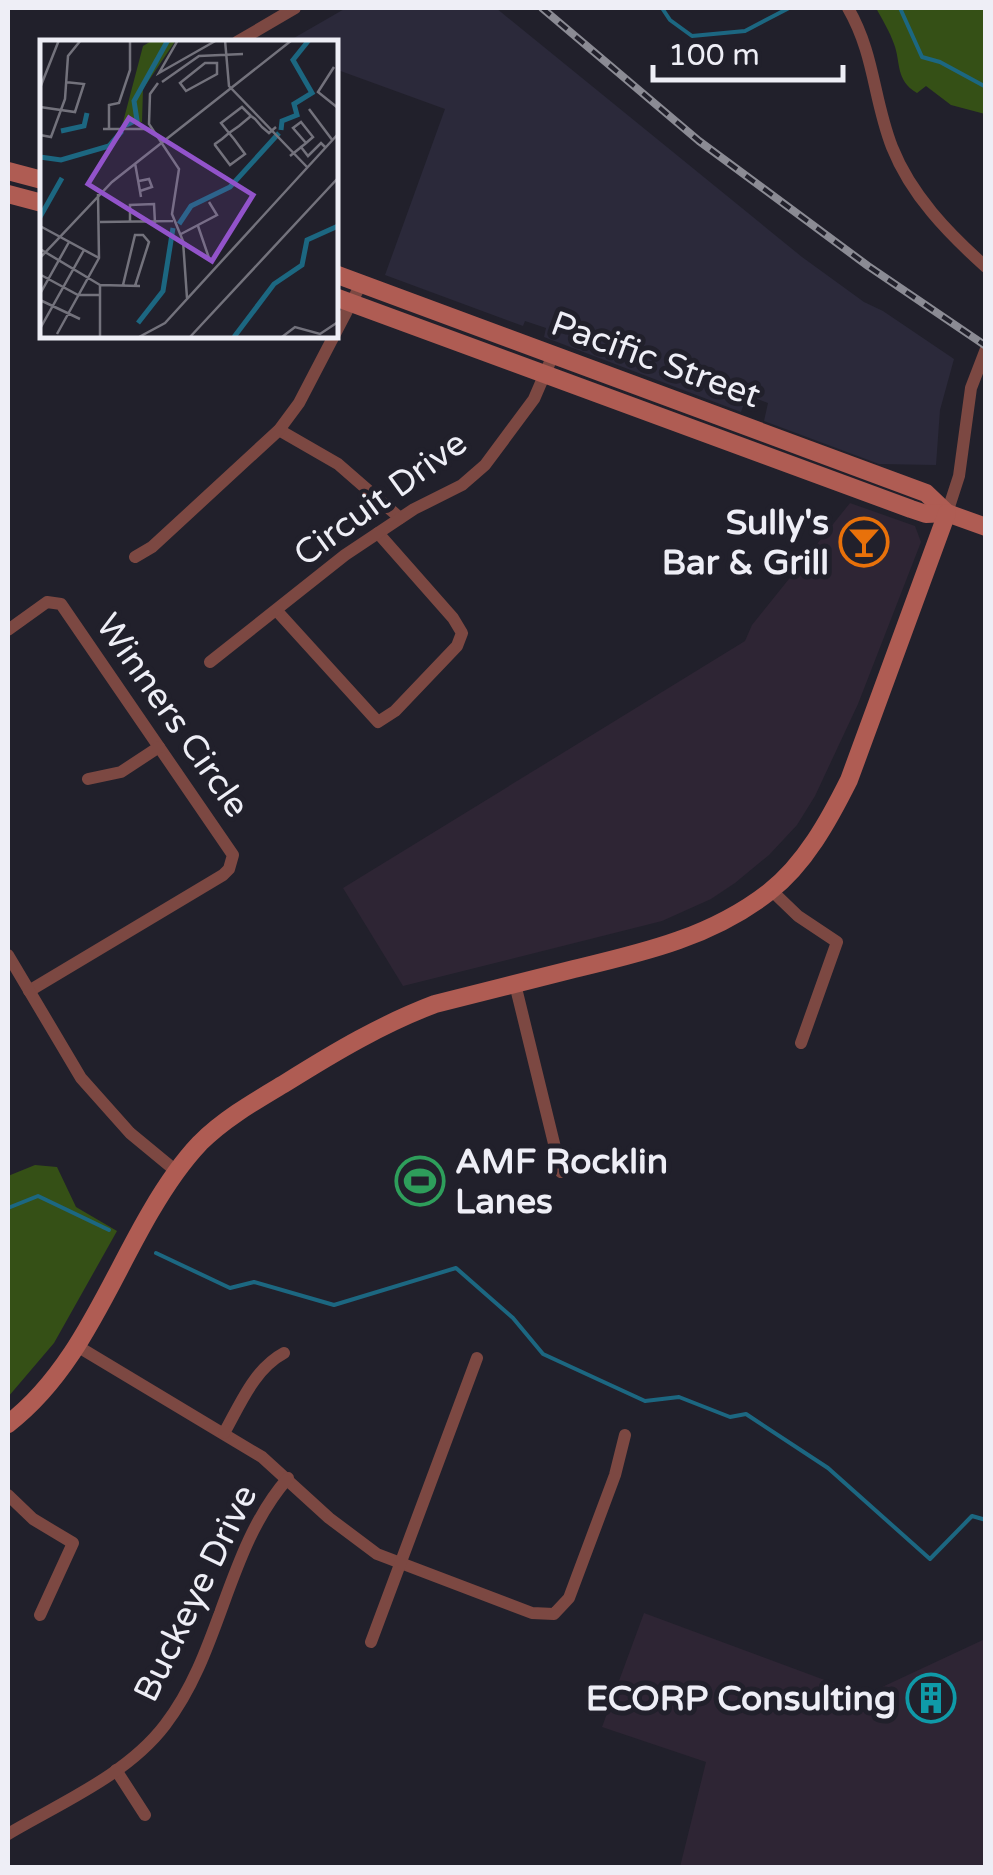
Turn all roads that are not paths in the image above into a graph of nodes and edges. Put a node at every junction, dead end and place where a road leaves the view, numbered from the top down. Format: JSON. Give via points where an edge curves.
{"nodes":[{"id":1,"x":295,"y":8,"type":"edge"},
{"id":2,"x":848,"y":8,"type":"edge"},
{"id":3,"x":240,"y":40,"type":"edge"},
{"id":4,"x":8,"y":171,"type":"edge"},
{"id":5,"x":40,"y":179,"type":"edge"},
{"id":6,"x":8,"y":194,"type":"edge"},
{"id":7,"x":40,"y":202,"type":"edge"},
{"id":8,"x":986,"y":267,"type":"edge"},
{"id":9,"x":338,"y":275,"type":"edge"},
{"id":10,"x":361,"y":284,"type":"junction"},
{"id":11,"x":343,"y":300,"type":"edge"},
{"id":12,"x":327,"y":338,"type":"edge"},
{"id":13,"x":986,"y":349,"type":"edge"},
{"id":14,"x":552,"y":355,"type":"junction"},
{"id":15,"x":544,"y":376,"type":"junction"},
{"id":16,"x":279,"y":430,"type":"junction"},
{"id":17,"x":947,"y":514,"type":"junction"},
{"id":18,"x":400,"y":518,"type":"junction"},
{"id":19,"x":986,"y":528,"type":"edge"},
{"id":20,"x":378,"y":532,"type":"junction"},
{"id":21,"x":135,"y":556,"type":"dead end"},
{"id":22,"x":277,"y":611,"type":"junction"},
{"id":23,"x":8,"y":630,"type":"edge"},
{"id":24,"x":210,"y":662,"type":"dead end"},
{"id":25,"x":159,"y":747,"type":"junction"},
{"id":26,"x":88,"y":779,"type":"dead end"},
{"id":27,"x":772,"y":890,"type":"junction"},
{"id":28,"x":8,"y":956,"type":"edge"},
{"id":29,"x":515,"y":984,"type":"junction"},
{"id":30,"x":28,"y":991,"type":"junction"},
{"id":31,"x":801,"y":1043,"type":"dead end"},
{"id":32,"x":176,"y":1171,"type":"junction"},
{"id":33,"x":561,"y":1172,"type":"dead end"},
{"id":34,"x":77,"y":1346,"type":"junction"},
{"id":35,"x":284,"y":1353,"type":"dead end"},
{"id":36,"x":477,"y":1358,"type":"dead end"},
{"id":37,"x":8,"y":1424,"type":"edge"},
{"id":38,"x":224,"y":1434,"type":"junction"},
{"id":39,"x":626,"y":1436,"type":"dead end"},
{"id":40,"x":288,"y":1478,"type":"junction"},
{"id":41,"x":8,"y":1495,"type":"edge"},
{"id":42,"x":401,"y":1566,"type":"junction"},
{"id":43,"x":40,"y":1615,"type":"dead end"},
{"id":44,"x":371,"y":1642,"type":"dead end"},
{"id":45,"x":116,"y":1770,"type":"junction"},
{"id":46,"x":145,"y":1815,"type":"dead end"},
{"id":47,"x":8,"y":1834,"type":"edge"}],
"edges":[{"from":1,"to":3,"type":"street"},
{"from":2,"to":8,"type":"street","via":[[864,34],[892,147],[910,182],[930,212]]},
{"from":4,"to":5,"type":"main road"},
{"from":6,"to":7,"type":"main road"},
{"from":9,"to":10,"type":"main road","name":"Pacific Street"},
{"from":10,"to":11,"type":"street"},
{"from":10,"to":14,"type":"main road","name":"Pacific Street"},
{"from":11,"to":15,"type":"main road","name":"Pacific Street"},
{"from":12,"to":16,"type":"street","via":[[299,403]]},
{"from":13,"to":17,"type":"street","via":[[971,388]]},
{"from":14,"to":15,"type":"street","name":"Circuit Drive"},
{"from":14,"to":17,"type":"main road","name":"Pacific Street","via":[[926,493]]},
{"from":15,"to":17,"type":"main road","name":"Pacific Street","via":[[926,514]]},
{"from":15,"to":18,"type":"street","name":"Circuit Drive","via":[[485,466]]},
{"from":16,"to":18,"type":"street","via":[[351,474]]},
{"from":16,"to":21,"type":"street"},
{"from":17,"to":19,"type":"main road","name":"Pacific Street"},
{"from":17,"to":27,"type":"main road","via":[[849,780],[806,852]]},
{"from":18,"to":20,"type":"street","name":"Circuit Drive"},
{"from":20,"to":22,"type":"street","name":"Circuit Drive"},
{"from":20,"to":22,"type":"street","via":[[462,633],[394,710],[378,722]]},
{"from":22,"to":24,"type":"street","name":"Circuit Drive"},
{"from":23,"to":25,"type":"street","name":"Winners Circle","via":[[47,602],[61,604]]},
{"from":25,"to":26,"type":"street","via":[[121,772]]},
{"from":25,"to":30,"type":"street","name":"Winners Circle","via":[[230,848],[229,869]]},
{"from":27,"to":29,"type":"main road","via":[[728,920],[669,946]]},
{"from":27,"to":31,"type":"street","via":[[836,942]]},
{"from":28,"to":30,"type":"street"},
{"from":29,"to":32,"type":"main road","via":[[435,1004],[357,1039],[232,1116]]},
{"from":29,"to":33,"type":"street"},
{"from":30,"to":32,"type":"street","via":[[81,1078]]},
{"from":32,"to":34,"type":"main road"},
{"from":34,"to":37,"type":"main road"},
{"from":34,"to":38,"type":"street"},
{"from":35,"to":38,"type":"street","via":[[256,1378]]},
{"from":36,"to":42,"type":"street"},
{"from":38,"to":40,"type":"street"},
{"from":39,"to":42,"type":"street","via":[[576,1582],[554,1614],[532,1614]]},
{"from":40,"to":42,"type":"street","via":[[351,1537]]},
{"from":40,"to":45,"type":"street","name":"Buckeye Drive","via":[[249,1534],[179,1706]]},
{"from":41,"to":43,"type":"street","via":[[73,1543]]},
{"from":42,"to":44,"type":"street"},
{"from":45,"to":46,"type":"street"},
{"from":45,"to":47,"type":"street","name":"Buckeye Drive"}]}
